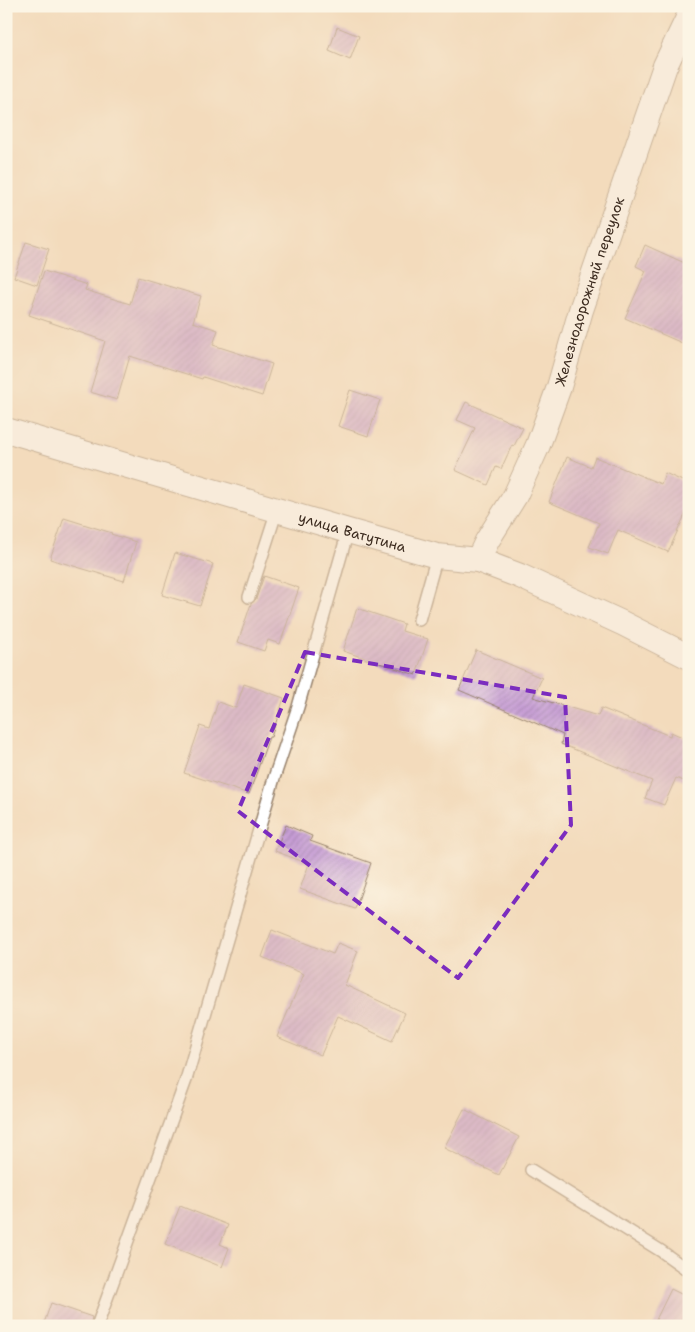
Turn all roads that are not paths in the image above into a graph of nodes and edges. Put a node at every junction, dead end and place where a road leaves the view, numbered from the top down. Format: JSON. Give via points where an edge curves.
{"nodes":[{"id":1,"x":689,"y":16,"type":"edge"},
{"id":2,"x":6,"y":430,"type":"edge"},
{"id":3,"x":277,"y":510,"type":"junction"},
{"id":4,"x":348,"y":531,"type":"junction"},
{"id":5,"x":437,"y":556,"type":"junction"},
{"id":6,"x":478,"y":560,"type":"junction"},
{"id":7,"x":249,"y":597,"type":"dead end"},
{"id":8,"x":419,"y":620,"type":"dead end"},
{"id":9,"x":689,"y":657,"type":"edge"},
{"id":10,"x":530,"y":1170,"type":"dead end"},
{"id":11,"x":689,"y":1271,"type":"edge"},
{"id":12,"x":97,"y":1326,"type":"edge"}],
"edges":[{"from":1,"to":6,"type":"street","name":"Железнодорожный переулок","via":[[665,66],[538,445],[515,496]]},
{"from":2,"to":3,"type":"street","name":"улица Ватутина"},
{"from":3,"to":4,"type":"street","name":"улица Ватутина"},
{"from":3,"to":7,"type":"lane"},
{"from":4,"to":5,"type":"street","name":"улица Ватутина"},
{"from":4,"to":12,"type":"lane","via":[[186,1080]]},
{"from":5,"to":6,"type":"street","name":"улица Ватутина"},
{"from":5,"to":8,"type":"lane"},
{"from":6,"to":9,"type":"street","name":"улица Ватутина","via":[[588,607]]},
{"from":10,"to":11,"type":"lane"}]}
